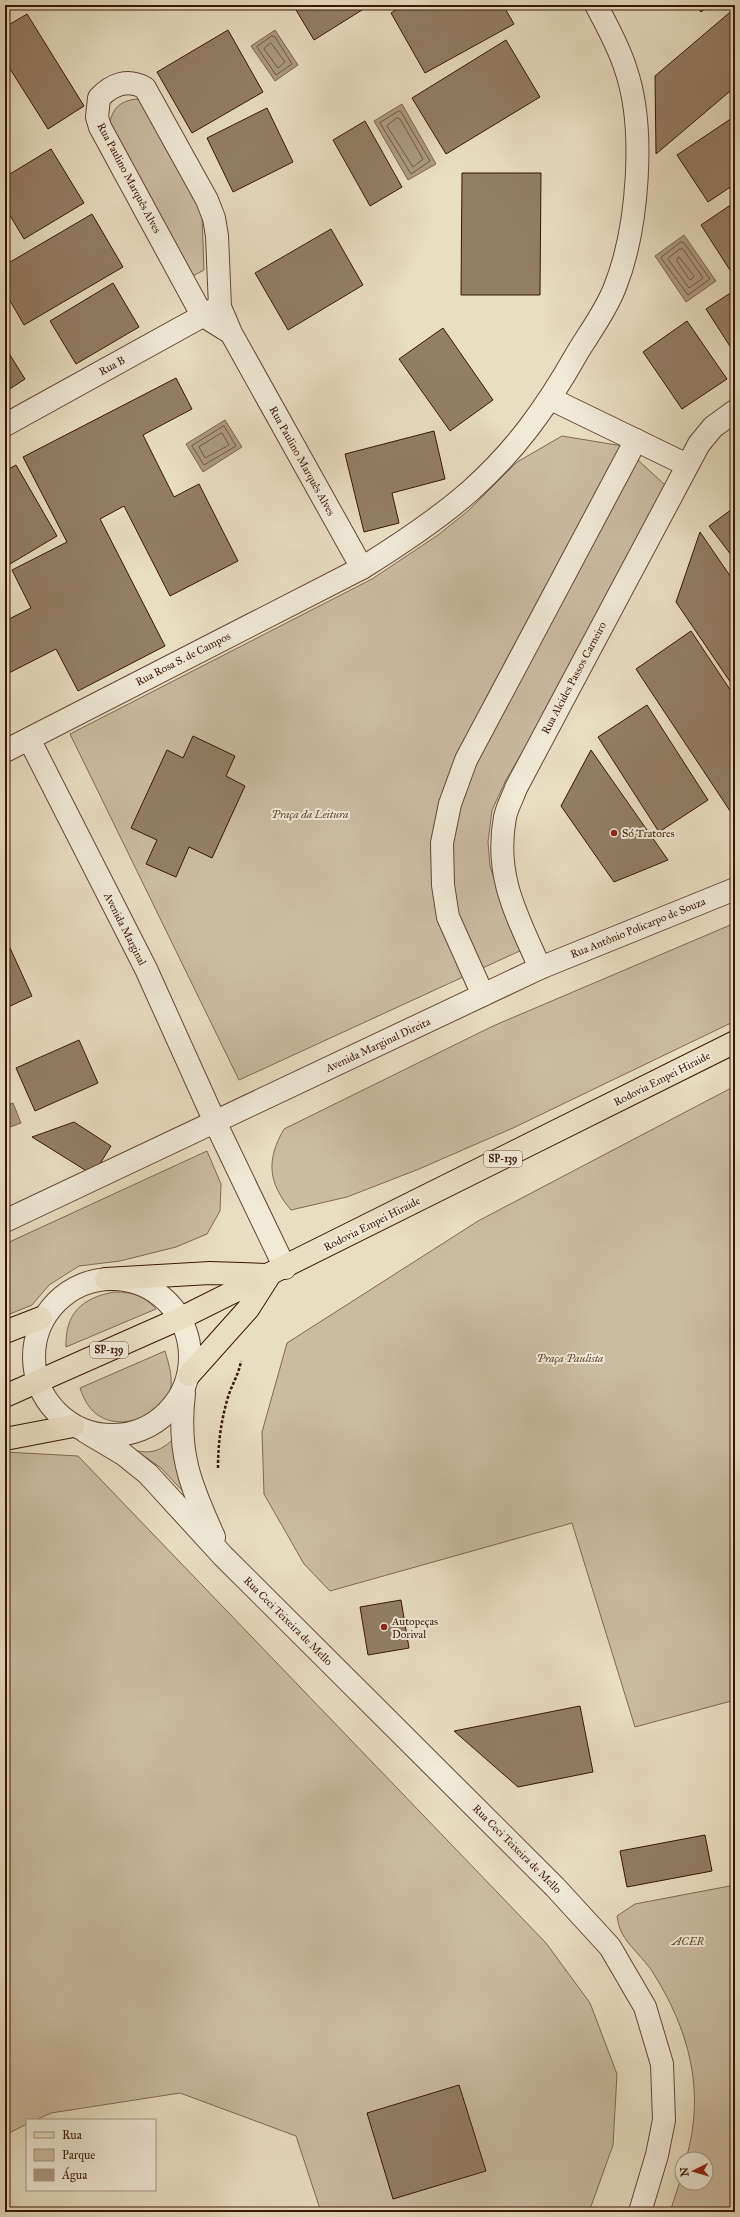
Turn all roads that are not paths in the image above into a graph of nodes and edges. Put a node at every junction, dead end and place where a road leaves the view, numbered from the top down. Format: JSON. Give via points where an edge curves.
{"nodes":[{"id":1,"x":596,"y":5,"type":"edge"},
{"id":2,"x":211,"y":311,"type":"junction"},
{"id":3,"x":551,"y":399,"type":"junction"},
{"id":4,"x":735,"y":411,"type":"edge"},
{"id":5,"x":5,"y":426,"type":"edge"},
{"id":6,"x":636,"y":440,"type":"junction"},
{"id":7,"x":687,"y":465,"type":"junction"},
{"id":8,"x":362,"y":568,"type":"junction"},
{"id":9,"x":29,"y":739,"type":"junction"},
{"id":10,"x":5,"y":751,"type":"edge"},
{"id":11,"x":735,"y":889,"type":"edge"},
{"id":12,"x":540,"y":968,"type":"junction"},
{"id":13,"x":483,"y":995,"type":"junction"},
{"id":14,"x":735,"y":1042,"type":"edge"},
{"id":15,"x":215,"y":1122,"type":"junction"},
{"id":16,"x":5,"y":1221,"type":"edge"},
{"id":17,"x":278,"y":1272,"type":"junction"},
{"id":18,"x":106,"y":1279,"type":"junction"},
{"id":19,"x":41,"y":1318,"type":"junction"},
{"id":20,"x":180,"y":1319,"type":"junction"},
{"id":21,"x":5,"y":1332,"type":"edge"},
{"id":22,"x":39,"y":1380,"type":"junction"},
{"id":23,"x":186,"y":1384,"type":"junction"},
{"id":24,"x":5,"y":1396,"type":"edge"},
{"id":25,"x":79,"y":1429,"type":"junction"},
{"id":26,"x":5,"y":1439,"type":"edge"},
{"id":27,"x":223,"y":1556,"type":"junction"},
{"id":28,"x":640,"y":2212,"type":"edge"}],
"edges":[{"from":1,"to":3,"type":"street","name":"Rua Rosa S. de Campos","via":[[626,70],[633,100],[636,144],[632,223],[626,259],[614,290]]},
{"from":2,"to":2,"type":"street","name":"Rua Paulino Marquês Alves","via":[[217,236],[207,200],[145,88],[131,82],[113,86],[99,98],[97,117],[100,127]]},
{"from":2,"to":5,"type":"street","name":"Rua B"},
{"from":2,"to":8,"type":"street","name":"Rua Paulino Marquês Alves","via":[[231,333]]},
{"from":3,"to":6,"type":"street"},
{"from":3,"to":8,"type":"street","name":"Rua Rosa S. de Campos","via":[[521,438],[469,492],[394,548]]},
{"from":4,"to":7,"type":"street","name":"Rua Alcides Passos Carneiro","via":[[713,427],[698,444]]},
{"from":6,"to":7,"type":"street"},
{"from":6,"to":13,"type":"street","via":[[466,760],[450,804],[442,843],[443,885],[448,917]]},
{"from":7,"to":12,"type":"street","name":"Rua Alcides Passos Carneiro","via":[[516,788],[505,815],[501,849],[504,877],[512,905]]},
{"from":8,"to":9,"type":"street","name":"Rua Rosa S. de Campos"},
{"from":9,"to":10,"type":"street","name":"Rua Rosa S. de Campos"},
{"from":9,"to":15,"type":"street","name":"Avenida Marginal","via":[[146,969]]},
{"from":11,"to":12,"type":"street","name":"Rua Antônio Policarpo de Souza"},
{"from":12,"to":13,"type":"street","name":"Avenida Marginal Direita"},
{"from":13,"to":15,"type":"street","name":"Avenida Marginal Direita"},
{"from":14,"to":17,"type":"main road","name":"Rodovia Empei Hiraide","number":"SP-139"},
{"from":15,"to":16,"type":"street","name":"Avenida Marginal Direita"},
{"from":15,"to":17,"type":"street","name":"Avenida Marginal"},
{"from":17,"to":18,"type":"main road"},
{"from":17,"to":20,"type":"main road","name":"Rodovia Empei Hiraide","number":"SP-139"},
{"from":17,"to":23,"type":"main road"},
{"from":18,"to":19,"type":"street","via":[[82,1285],[69,1292],[49,1307]]},
{"from":18,"to":20,"type":"street","via":[[129,1279],[157,1290]]},
{"from":19,"to":21,"type":"main road"},
{"from":19,"to":22,"type":"street","name":"Rua Ceci Teixeira de Mello","via":[[35,1344]]},
{"from":20,"to":22,"type":"main road","name":"Rodovia Empei Hiraide","number":"SP-139"},
{"from":20,"to":23,"type":"street","name":"Rua Ceci Teixeira de Mello","via":[[190,1360]]},
{"from":22,"to":24,"type":"main road","name":"Rodovia Empei Hiraide","number":"SP-139"},
{"from":22,"to":25,"type":"street","name":"Rua Ceci Teixeira de Mello","via":[[52,1407]]},
{"from":23,"to":25,"type":"street","via":[[163,1416],[144,1429],[118,1434]]},
{"from":23,"to":27,"type":"street","name":"Rua Ceci Teixeira de Mello","via":[[181,1420],[182,1446],[198,1502]]},
{"from":25,"to":26,"type":"main road"},
{"from":25,"to":27,"type":"street","name":"Rua Ceci Teixeira de Mello","via":[[123,1454],[148,1474]]},
{"from":27,"to":28,"type":"street","name":"Rua Ceci Teixeira de Mello","via":[[555,1887],[610,1947],[645,2007],[662,2064],[664,2120],[657,2155]]}]}
